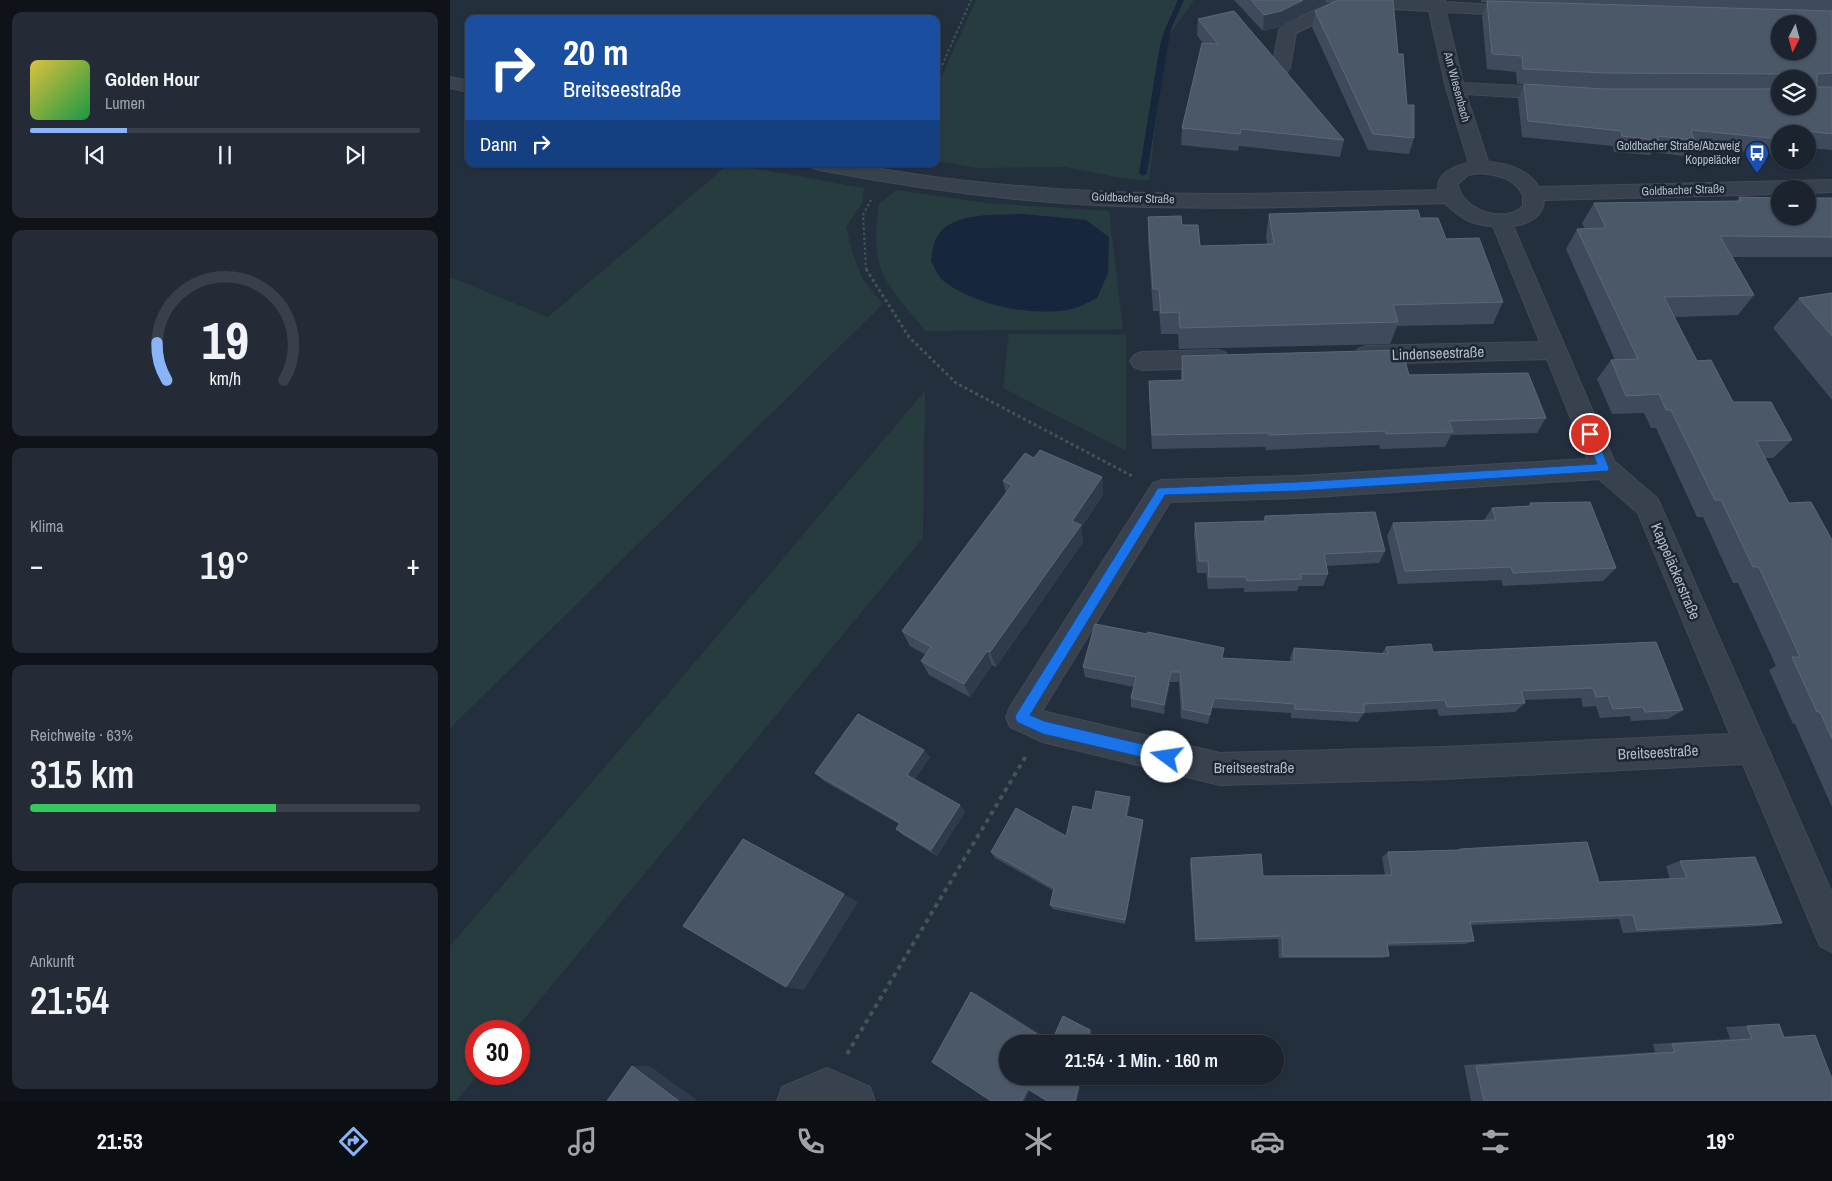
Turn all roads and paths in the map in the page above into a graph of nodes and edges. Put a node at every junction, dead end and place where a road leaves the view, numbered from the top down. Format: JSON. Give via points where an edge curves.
{"nodes":[{"id":1,"x":971,"y":0,"type":"edge"},
{"id":2,"x":1436,"y":3,"type":"edge"},
{"id":3,"x":1544,"y":12,"type":"edge"},
{"id":4,"x":1282,"y":68,"type":"edge"},
{"id":5,"x":940,"y":70,"type":"edge"},
{"id":6,"x":450,"y":82,"type":"edge"},
{"id":7,"x":465,"y":86,"type":"edge"},
{"id":8,"x":1455,"y":88,"type":"junction"},
{"id":9,"x":1579,"y":95,"type":"edge"},
{"id":10,"x":836,"y":167,"type":"edge"},
{"id":11,"x":1480,"y":167,"type":"junction"},
{"id":12,"x":882,"y":176,"type":"junction"},
{"id":13,"x":1832,"y":186,"type":"edge"},
{"id":14,"x":1534,"y":194,"type":"junction"},
{"id":15,"x":1449,"y":196,"type":"junction"},
{"id":16,"x":1501,"y":221,"type":"junction"},
{"id":17,"x":1555,"y":350,"type":"junction"},
{"id":18,"x":1348,"y":355,"type":"edge"},
{"id":19,"x":1240,"y":358,"type":"edge"},
{"id":20,"x":1142,"y":361,"type":"dead end"},
{"id":21,"x":1604,"y":468,"type":"junction"},
{"id":22,"x":1162,"y":491,"type":"junction"},
{"id":23,"x":1043,"y":727,"type":"junction"},
{"id":24,"x":1752,"y":748,"type":"junction"},
{"id":25,"x":1832,"y":934,"type":"edge"},
{"id":26,"x":826,"y":1096,"type":"edge"}],
"edges":[{"from":1,"to":5,"type":"path"},
{"from":2,"to":3,"type":"street"},
{"from":2,"to":4,"type":"street","via":[[1332,9],[1288,30]]},
{"from":2,"to":8,"type":"street","name":"Am Wiesenbach"},
{"from":6,"to":7,"type":"street"},
{"from":8,"to":9,"type":"street"},
{"from":8,"to":11,"type":"street","name":"Am Wiesenbach"},
{"from":10,"to":12,"type":"street","name":"Goldbacher Straße"},
{"from":11,"to":14,"type":"street","via":[[1510,172],[1526,183]]},
{"from":11,"to":15,"type":"street","via":[[1460,172],[1450,179],[1447,186]]},
{"from":12,"to":15,"type":"street","name":"Goldbacher Straße","via":[[1008,191],[1116,199]]},
{"from":12,"to":22,"type":"path","via":[[863,215],[866,271],[909,336],[956,383]]},
{"from":13,"to":14,"type":"street","name":"Goldbacher Straße"},
{"from":14,"to":16,"type":"street","via":[[1531,210],[1520,218]]},
{"from":15,"to":16,"type":"street","via":[[1465,212]]},
{"from":16,"to":17,"type":"street","name":"Kappeläckerstraße"},
{"from":17,"to":18,"type":"street","name":"Lindenseestraße"},
{"from":17,"to":21,"type":"street","name":"Kappeläckerstraße"},
{"from":19,"to":20,"type":"street"},
{"from":21,"to":22,"type":"street"},
{"from":21,"to":24,"type":"street","name":"Kappeläckerstraße","via":[[1648,506]]},
{"from":22,"to":23,"type":"street","name":"Breitseestraße","via":[[1022,717]]},
{"from":23,"to":24,"type":"street","name":"Breitseestraße","via":[[1220,769],[1442,763]]},
{"from":23,"to":26,"type":"path"},
{"from":24,"to":25,"type":"street","name":"Kappeläckerstraße"}]}
